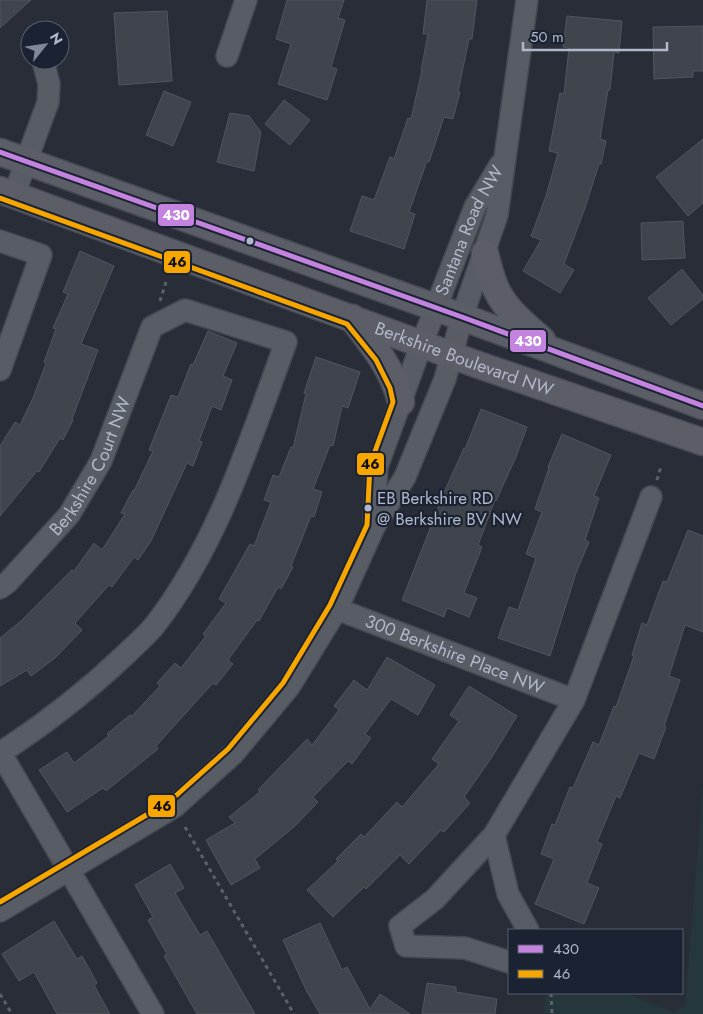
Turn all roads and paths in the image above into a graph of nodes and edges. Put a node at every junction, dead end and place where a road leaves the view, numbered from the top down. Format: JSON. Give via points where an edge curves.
{"nodes":[{"id":1,"x":246,"y":0,"type":"edge"},
{"id":2,"x":527,"y":0,"type":"edge"},
{"id":3,"x":227,"y":56,"type":"dead end"},
{"id":4,"x":45,"y":70,"type":"edge"},
{"id":5,"x":0,"y":152,"type":"edge"},
{"id":6,"x":506,"y":155,"type":"junction"},
{"id":7,"x":26,"y":162,"type":"junction"},
{"id":8,"x":7,"y":193,"type":"edge"},
{"id":9,"x":0,"y":241,"type":"edge"},
{"id":10,"x":485,"y":254,"type":"junction"},
{"id":11,"x":435,"y":308,"type":"junction"},
{"id":12,"x":462,"y":317,"type":"junction"},
{"id":13,"x":352,"y":318,"type":"junction"},
{"id":14,"x":422,"y":343,"type":"junction"},
{"id":15,"x":554,"y":351,"type":"junction"},
{"id":16,"x":452,"y":355,"type":"junction"},
{"id":17,"x":0,"y":370,"type":"edge"},
{"id":18,"x":401,"y":402,"type":"junction"},
{"id":19,"x":703,"y":406,"type":"edge"},
{"id":20,"x":703,"y":442,"type":"edge"},
{"id":21,"x":651,"y":498,"type":"dead end"},
{"id":22,"x":374,"y":527,"type":"junction"},
{"id":23,"x":0,"y":588,"type":"edge"},
{"id":24,"x":337,"y":609,"type":"junction"},
{"id":25,"x":574,"y":700,"type":"junction"},
{"id":26,"x":0,"y":752,"type":"edge"},
{"id":27,"x":185,"y":827,"type":"dead end"},
{"id":28,"x":494,"y":835,"type":"junction"},
{"id":29,"x":69,"y":870,"type":"junction"},
{"id":30,"x":0,"y":911,"type":"edge"},
{"id":31,"x":527,"y":929,"type":"edge"},
{"id":32,"x":508,"y":962,"type":"edge"},
{"id":33,"x":0,"y":994,"type":"edge"},
{"id":34,"x":551,"y":994,"type":"edge"},
{"id":35,"x":12,"y":1014,"type":"edge"},
{"id":36,"x":153,"y":1014,"type":"edge"},
{"id":37,"x":294,"y":1014,"type":"edge"},
{"id":38,"x":552,"y":1014,"type":"edge"}],
"edges":[{"from":1,"to":3,"type":"street"},
{"from":2,"to":6,"type":"street","name":"Santana Road NW"},
{"from":4,"to":7,"type":"street","via":[[48,102]]},
{"from":5,"to":7,"type":"main road"},
{"from":6,"to":10,"type":"street","name":"Santana Road NW","via":[[497,215]]},
{"from":6,"to":11,"type":"street","name":"Santana Road NW","via":[[475,207]]},
{"from":7,"to":8,"type":"street"},
{"from":7,"to":11,"type":"main road"},
{"from":8,"to":13,"type":"main road","name":"Berkshire Boulevard NW"},
{"from":9,"to":17,"type":"street","via":[[41,255]]},
{"from":10,"to":12,"type":"street","name":"Santana Road NW"},
{"from":10,"to":15,"type":"main road","via":[[498,293],[516,317]]},
{"from":11,"to":12,"type":"main road"},
{"from":11,"to":14,"type":"street","name":"Santana Road NW"},
{"from":12,"to":15,"type":"main road"},
{"from":12,"to":16,"type":"street","name":"Santana Road NW"},
{"from":13,"to":14,"type":"main road","name":"Berkshire Boulevard NW"},
{"from":13,"to":18,"type":"main road","via":[[382,356],[397,385]]},
{"from":14,"to":16,"type":"main road","name":"Berkshire Boulevard NW"},
{"from":14,"to":18,"type":"street","name":"Santana Road NW"},
{"from":15,"to":19,"type":"main road"},
{"from":16,"to":20,"type":"main road","name":"Berkshire Boulevard NW"},
{"from":16,"to":22,"type":"street","name":"Santana Road NW","via":[[446,379],[405,477]]},
{"from":18,"to":22,"type":"street","name":"Santana Road NW","via":[[377,467]]},
{"from":21,"to":25,"type":"street"},
{"from":22,"to":24,"type":"street"},
{"from":23,"to":26,"type":"street","name":"Berkshire Court NW","via":[[69,515],[101,461],[152,327],[185,310],[286,342],[227,502],[188,578],[154,627],[96,682],[39,728]]},
{"from":24,"to":25,"type":"street","name":"300 Berkshire Place NW"},
{"from":24,"to":29,"type":"street","via":[[289,687],[233,754],[174,807]]},
{"from":25,"to":28,"type":"street"},
{"from":26,"to":29,"type":"street"},
{"from":27,"to":37,"type":"path"},
{"from":28,"to":31,"type":"street","via":[[508,894]]},
{"from":28,"to":32,"type":"street","via":[[435,899],[400,926],[406,946],[465,948]]},
{"from":29,"to":30,"type":"street"},
{"from":29,"to":36,"type":"street"},
{"from":33,"to":35,"type":"path"},
{"from":34,"to":38,"type":"path"}]}
